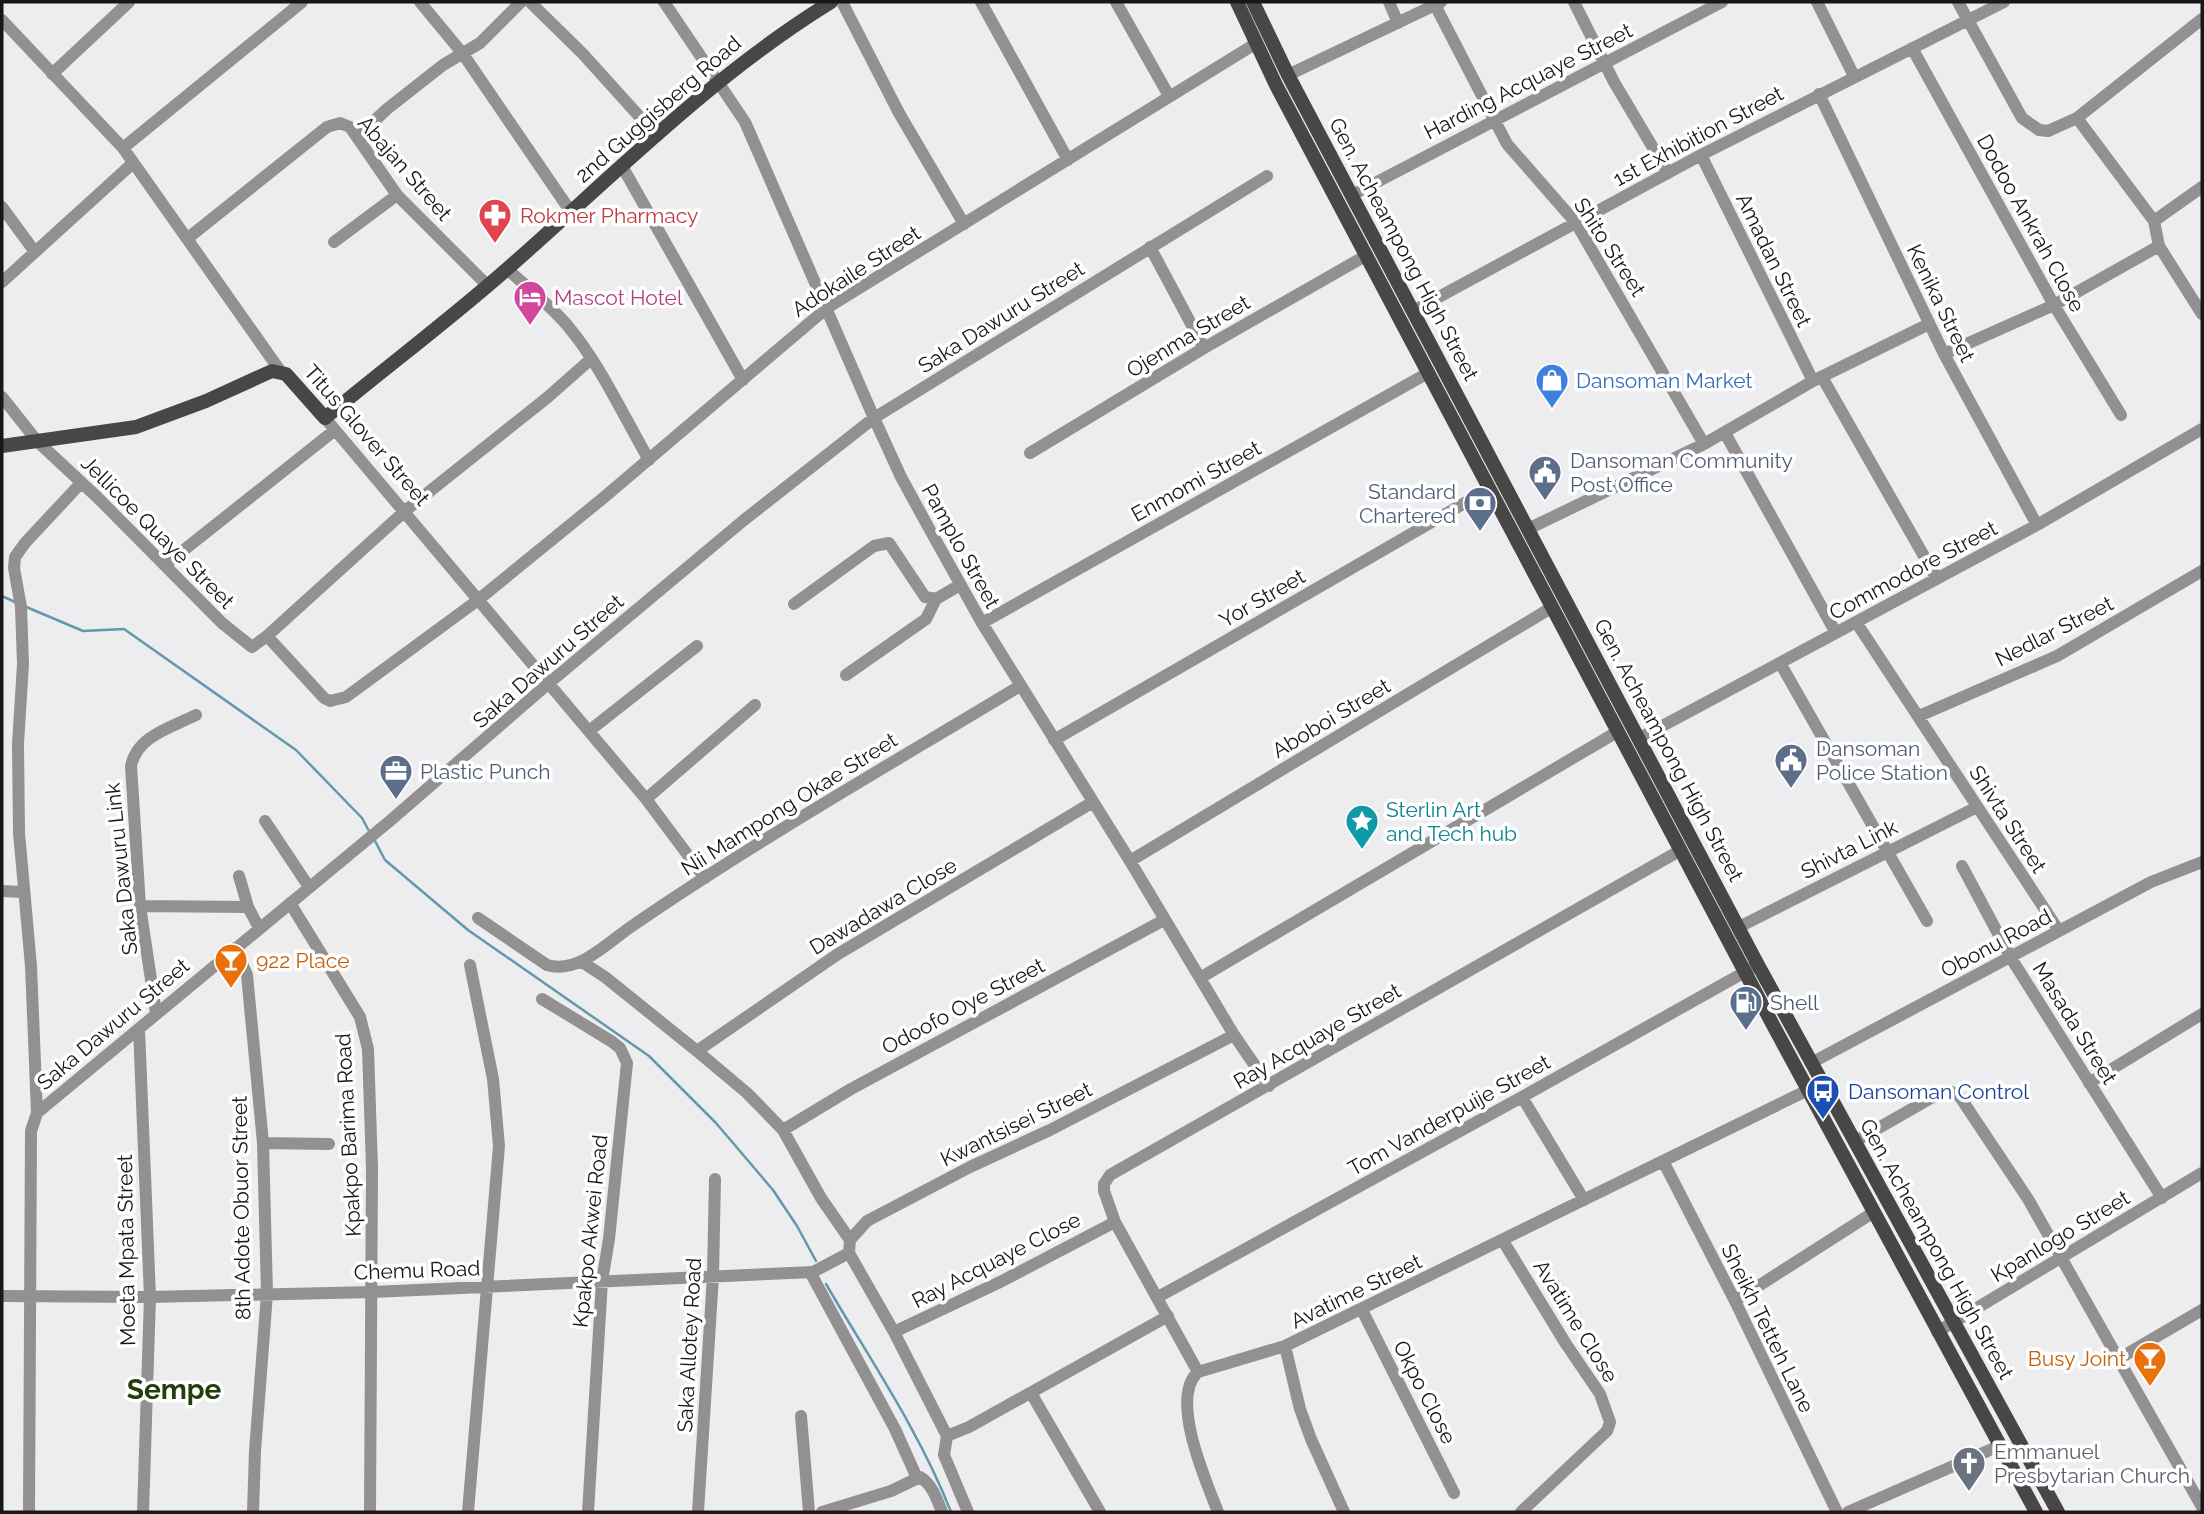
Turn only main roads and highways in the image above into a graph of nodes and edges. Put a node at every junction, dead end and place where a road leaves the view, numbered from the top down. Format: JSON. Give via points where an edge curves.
{"nodes":[{"id":1,"x":831,"y":2,"type":"edge"},
{"id":2,"x":1237,"y":2,"type":"edge"},
{"id":3,"x":1253,"y":2,"type":"edge"},
{"id":4,"x":325,"y":418,"type":"joint"},
{"id":5,"x":2,"y":446,"type":"edge"},
{"id":6,"x":1751,"y":968,"type":"junction"},
{"id":7,"x":2036,"y":1512,"type":"edge"},
{"id":8,"x":2058,"y":1512,"type":"edge"}],
"edges":[{"from":1,"to":4,"type":"main road","name":"2nd Guggisberg Road","via":[[773,38],[507,269]]},
{"from":2,"to":6,"type":"main road","name":"Gen. Acheampong High Street","via":[[1551,608],[1681,850]]},
{"from":3,"to":6,"type":"main road","name":"Gen. Acheampong High Street","via":[[1739,927]]},
{"from":4,"to":5,"type":"main road","name":"Titus Glover Street","via":[[286,374],[272,371],[153,422]]},
{"from":6,"to":7,"type":"main road","name":"Gen. Acheampong High Street","via":[[1808,1090]]},
{"from":6,"to":8,"type":"main road","name":"Gen. Acheampong High Street","via":[[1811,1063]]}]}
